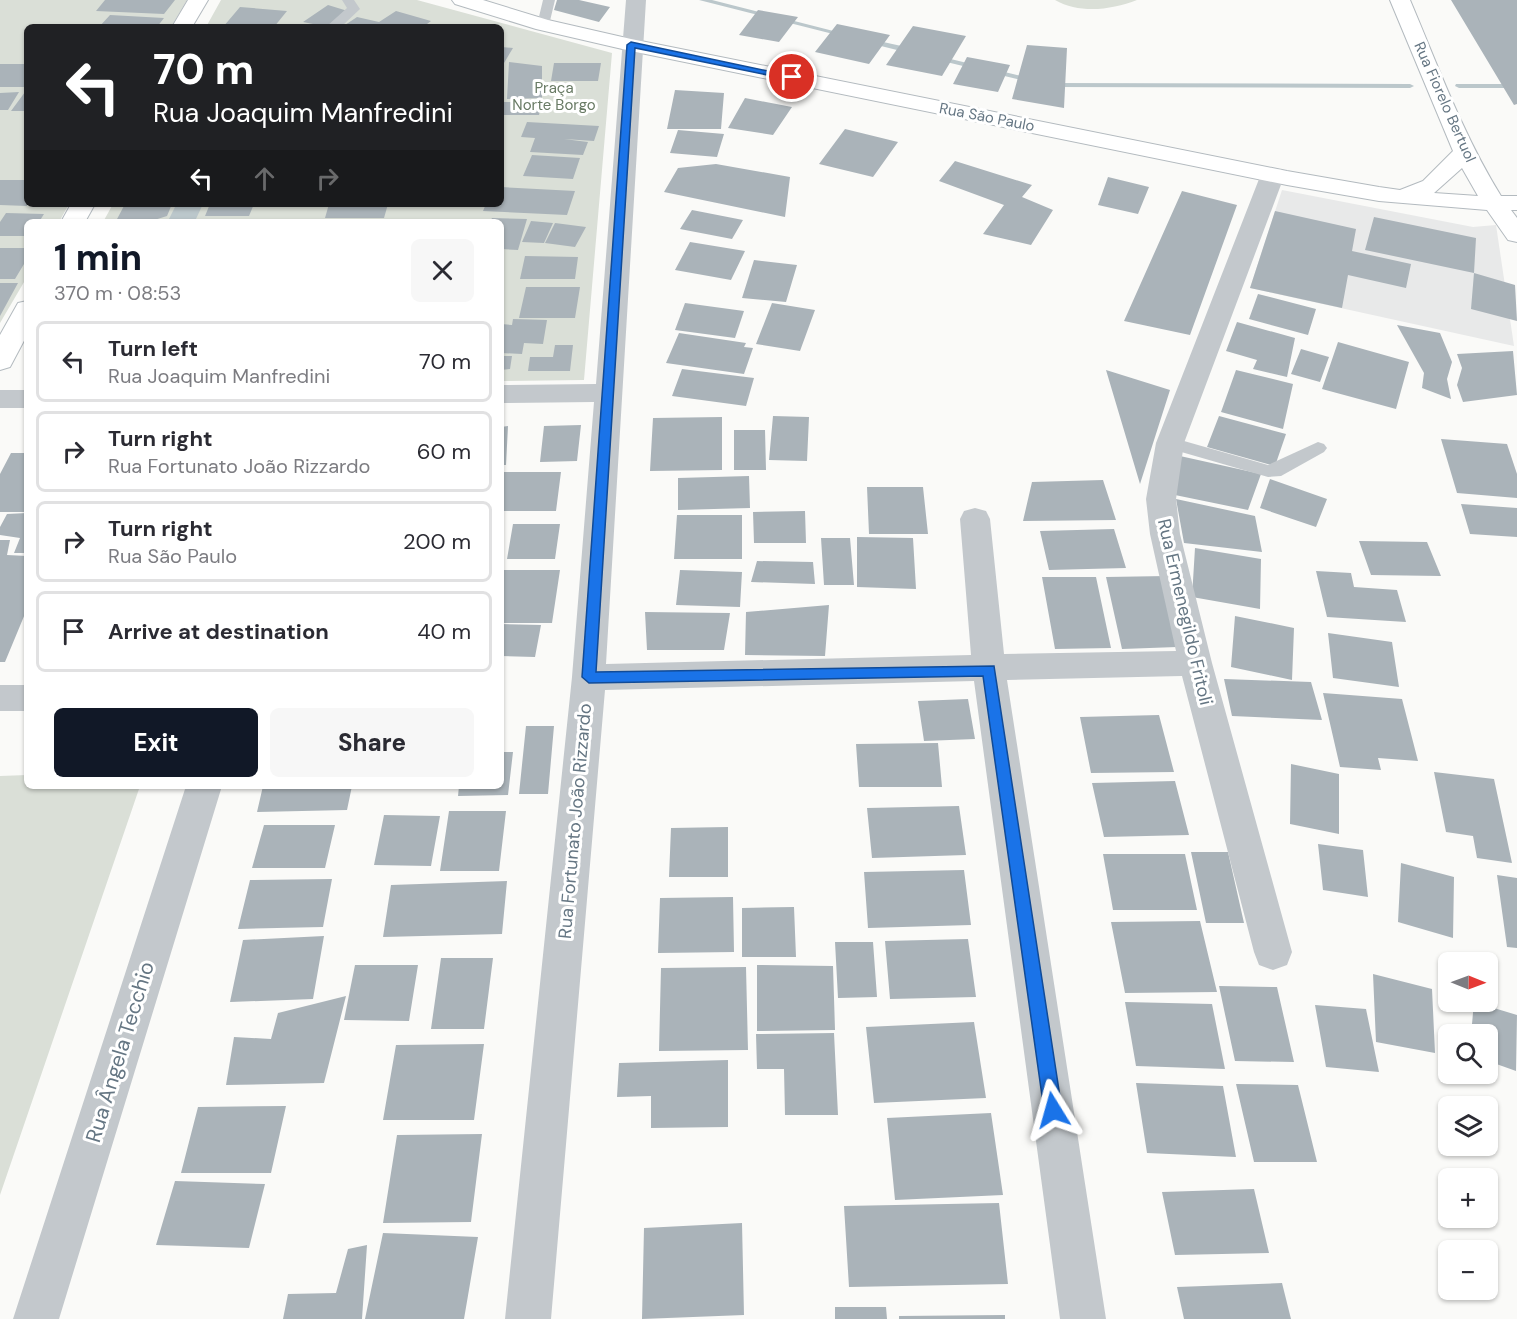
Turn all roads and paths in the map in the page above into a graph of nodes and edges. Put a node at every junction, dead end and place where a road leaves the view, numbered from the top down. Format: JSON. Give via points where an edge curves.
{"nodes":[{"id":1,"x":198,"y":0,"type":"edge"},
{"id":2,"x":348,"y":0,"type":"edge"},
{"id":3,"x":462,"y":0,"type":"edge"},
{"id":4,"x":549,"y":0,"type":"edge"},
{"id":5,"x":636,"y":0,"type":"edge"},
{"id":6,"x":1400,"y":0,"type":"edge"},
{"id":7,"x":184,"y":24,"type":"edge"},
{"id":8,"x":337,"y":24,"type":"edge"},
{"id":9,"x":543,"y":25,"type":"junction"},
{"id":10,"x":631,"y":45,"type":"junction"},
{"id":11,"x":1466,"y":152,"type":"junction"},
{"id":12,"x":1273,"y":174,"type":"junction"},
{"id":13,"x":1403,"y":197,"type":"junction"},
{"id":14,"x":1517,"y":203,"type":"edge"},
{"id":15,"x":1492,"y":204,"type":"junction"},
{"id":16,"x":1517,"y":235,"type":"edge"},
{"id":17,"x":24,"y":315,"type":"edge"},
{"id":18,"x":0,"y":361,"type":"edge"},
{"id":19,"x":608,"y":393,"type":"junction"},
{"id":20,"x":504,"y":394,"type":"edge"},
{"id":21,"x":0,"y":399,"type":"edge"},
{"id":22,"x":24,"y":399,"type":"edge"},
{"id":23,"x":1170,"y":443,"type":"junction"},
{"id":24,"x":1318,"y":448,"type":"dead end"},
{"id":25,"x":975,"y":519,"type":"dead end"},
{"id":26,"x":1195,"y":663,"type":"junction"},
{"id":27,"x":989,"y":670,"type":"junction"},
{"id":28,"x":589,"y":677,"type":"junction"},
{"id":29,"x":0,"y":698,"type":"edge"},
{"id":30,"x":24,"y":698,"type":"edge"},
{"id":31,"x":203,"y":789,"type":"edge"},
{"id":32,"x":1273,"y":952,"type":"dead end"},
{"id":33,"x":36,"y":1319,"type":"edge"},
{"id":34,"x":528,"y":1319,"type":"edge"},
{"id":35,"x":1083,"y":1319,"type":"edge"}],
"edges":[{"from":1,"to":7,"type":"main road"},
{"from":2,"to":8,"type":"lane","via":[[354,9]]},
{"from":3,"to":9,"type":"main road","name":"Rua São Paulo"},
{"from":4,"to":9,"type":"lane"},
{"from":5,"to":10,"type":"street","name":"Rua Fortunato João Rizzardo"},
{"from":6,"to":11,"type":"main road","name":"Rua Fiorelo Bertuol"},
{"from":9,"to":10,"type":"main road","name":"Rua São Paulo"},
{"from":10,"to":12,"type":"main road","name":"Rua São Paulo"},
{"from":10,"to":19,"type":"street","name":"Rua Fortunato João Rizzardo"},
{"from":11,"to":13,"type":"main road","via":[[1431,186]]},
{"from":11,"to":15,"type":"main road","name":"Rua Fiorelo Bertuol"},
{"from":12,"to":13,"type":"main road","name":"Rua São Paulo"},
{"from":12,"to":23,"type":"street","name":"Rua Ermenegildo Fritoli"},
{"from":13,"to":15,"type":"main road","name":"Rua São Paulo"},
{"from":14,"to":15,"type":"main road","name":"Rua São Paulo"},
{"from":15,"to":16,"type":"main road","name":"Rua Fiorelo Bertuol"},
{"from":17,"to":18,"type":"main road"},
{"from":19,"to":20,"type":"street"},
{"from":19,"to":28,"type":"street","name":"Rua Fortunato João Rizzardo"},
{"from":21,"to":22,"type":"street"},
{"from":23,"to":24,"type":"lane","via":[[1268,471]]},
{"from":23,"to":26,"type":"street","name":"Rua Ermenegildo Fritoli","via":[[1161,499],[1165,534]]},
{"from":25,"to":27,"type":"street"},
{"from":26,"to":27,"type":"street"},
{"from":26,"to":32,"type":"street","name":"Rua Ermenegildo Fritoli"},
{"from":27,"to":28,"type":"street"},
{"from":27,"to":35,"type":"street"},
{"from":28,"to":34,"type":"street","name":"Rua Fortunato João Rizzardo"},
{"from":29,"to":30,"type":"street"},
{"from":31,"to":33,"type":"street","name":"Rua Ângela Tecchio"}]}
